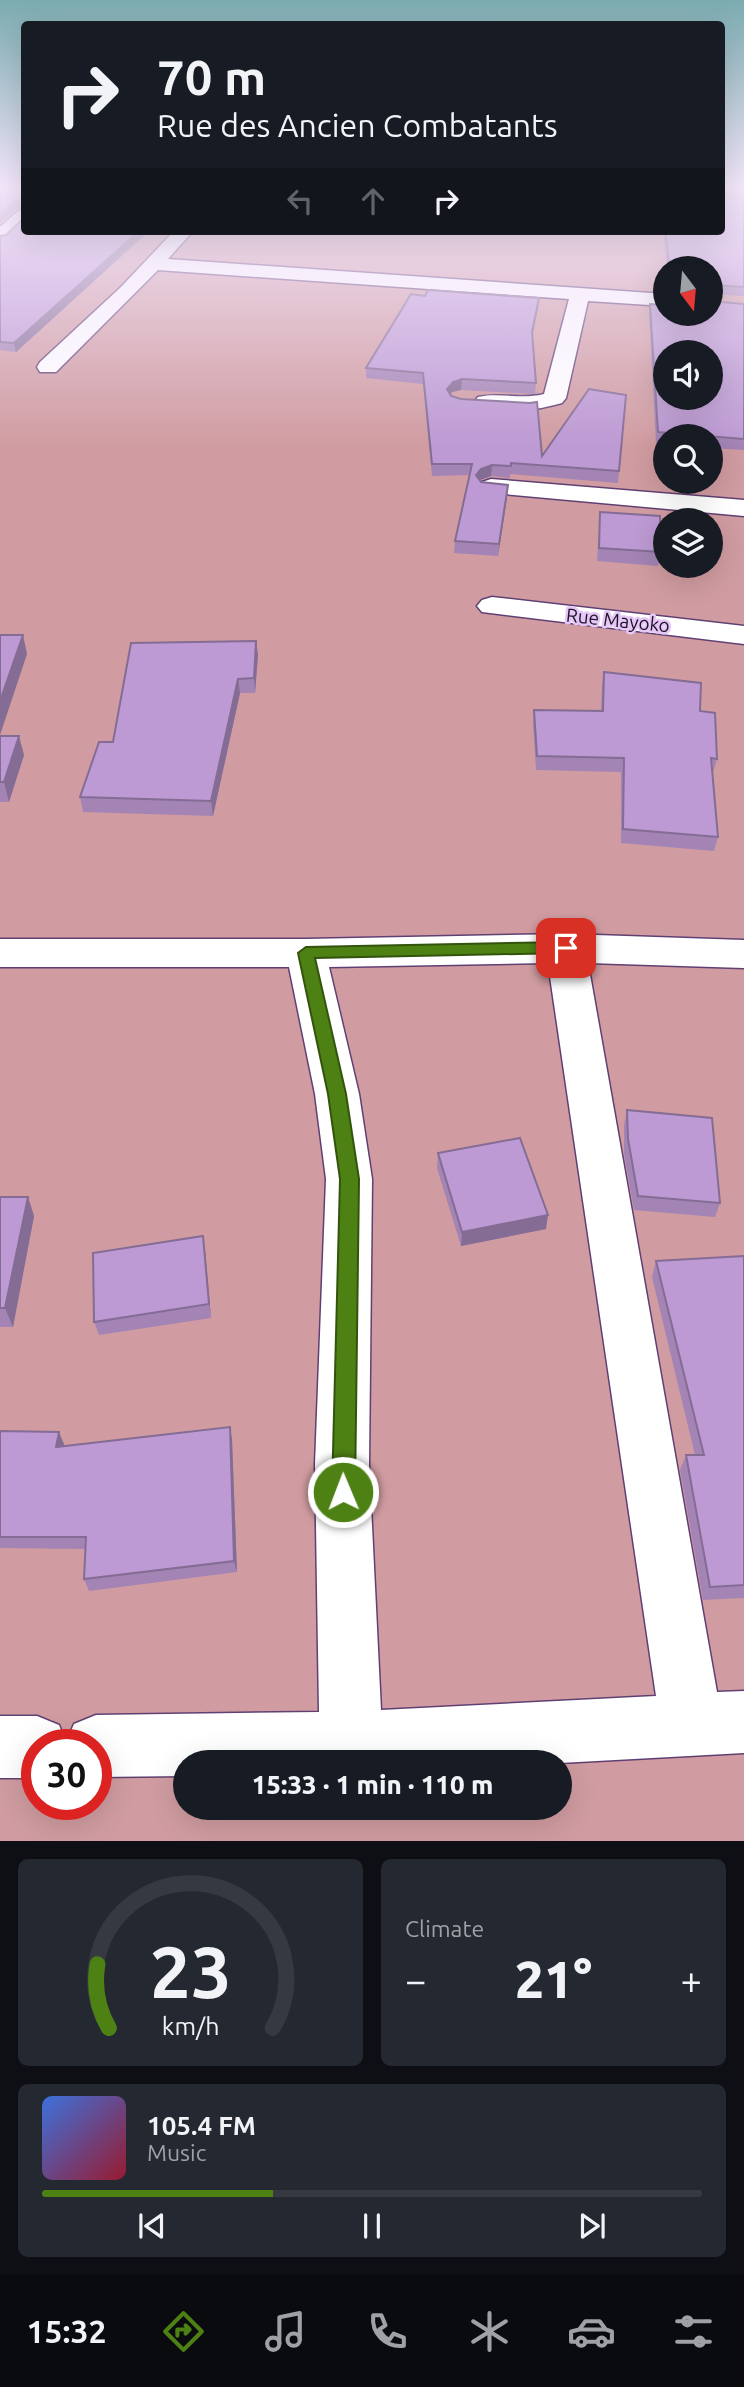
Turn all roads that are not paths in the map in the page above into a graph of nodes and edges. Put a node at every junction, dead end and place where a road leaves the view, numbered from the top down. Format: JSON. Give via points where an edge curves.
{"nodes":[{"id":1,"x":145,"y":274,"type":"edge"},
{"id":2,"x":295,"y":274,"type":"edge"},
{"id":3,"x":580,"y":294,"type":"junction"},
{"id":4,"x":653,"y":299,"type":"edge"},
{"id":5,"x":48,"y":367,"type":"dead end"},
{"id":6,"x":461,"y":400,"type":"edge"},
{"id":7,"x":491,"y":487,"type":"edge"},
{"id":8,"x":744,"y":508,"type":"edge"},
{"id":9,"x":492,"y":606,"type":"dead end"},
{"id":10,"x":744,"y":635,"type":"edge"},
{"id":11,"x":566,"y":948,"type":"junction"},
{"id":12,"x":0,"y":953,"type":"edge"},
{"id":13,"x":306,"y":953,"type":"junction"},
{"id":14,"x":744,"y":954,"type":"edge"},
{"id":15,"x":717,"y":1723,"type":"edge"},
{"id":16,"x":351,"y":1743,"type":"junction"},
{"id":17,"x":21,"y":1746,"type":"edge"},
{"id":18,"x":112,"y":1746,"type":"edge"},
{"id":19,"x":0,"y":1747,"type":"edge"}],
"edges":[{"from":1,"to":5,"type":"street"},
{"from":2,"to":3,"type":"street"},
{"from":3,"to":4,"type":"street"},
{"from":3,"to":6,"type":"street","via":[[554,398],[529,405]]},
{"from":7,"to":8,"type":"street"},
{"from":9,"to":10,"type":"street","name":"Rue Mayoko"},
{"from":11,"to":13,"type":"street"},
{"from":11,"to":14,"type":"street"},
{"from":11,"to":15,"type":"street"},
{"from":12,"to":13,"type":"street"},
{"from":13,"to":16,"type":"street","via":[[337,1094],[349,1179],[342,1464]]},
{"from":15,"to":16,"type":"street"},
{"from":16,"to":18,"type":"street"},
{"from":17,"to":19,"type":"street"}]}
